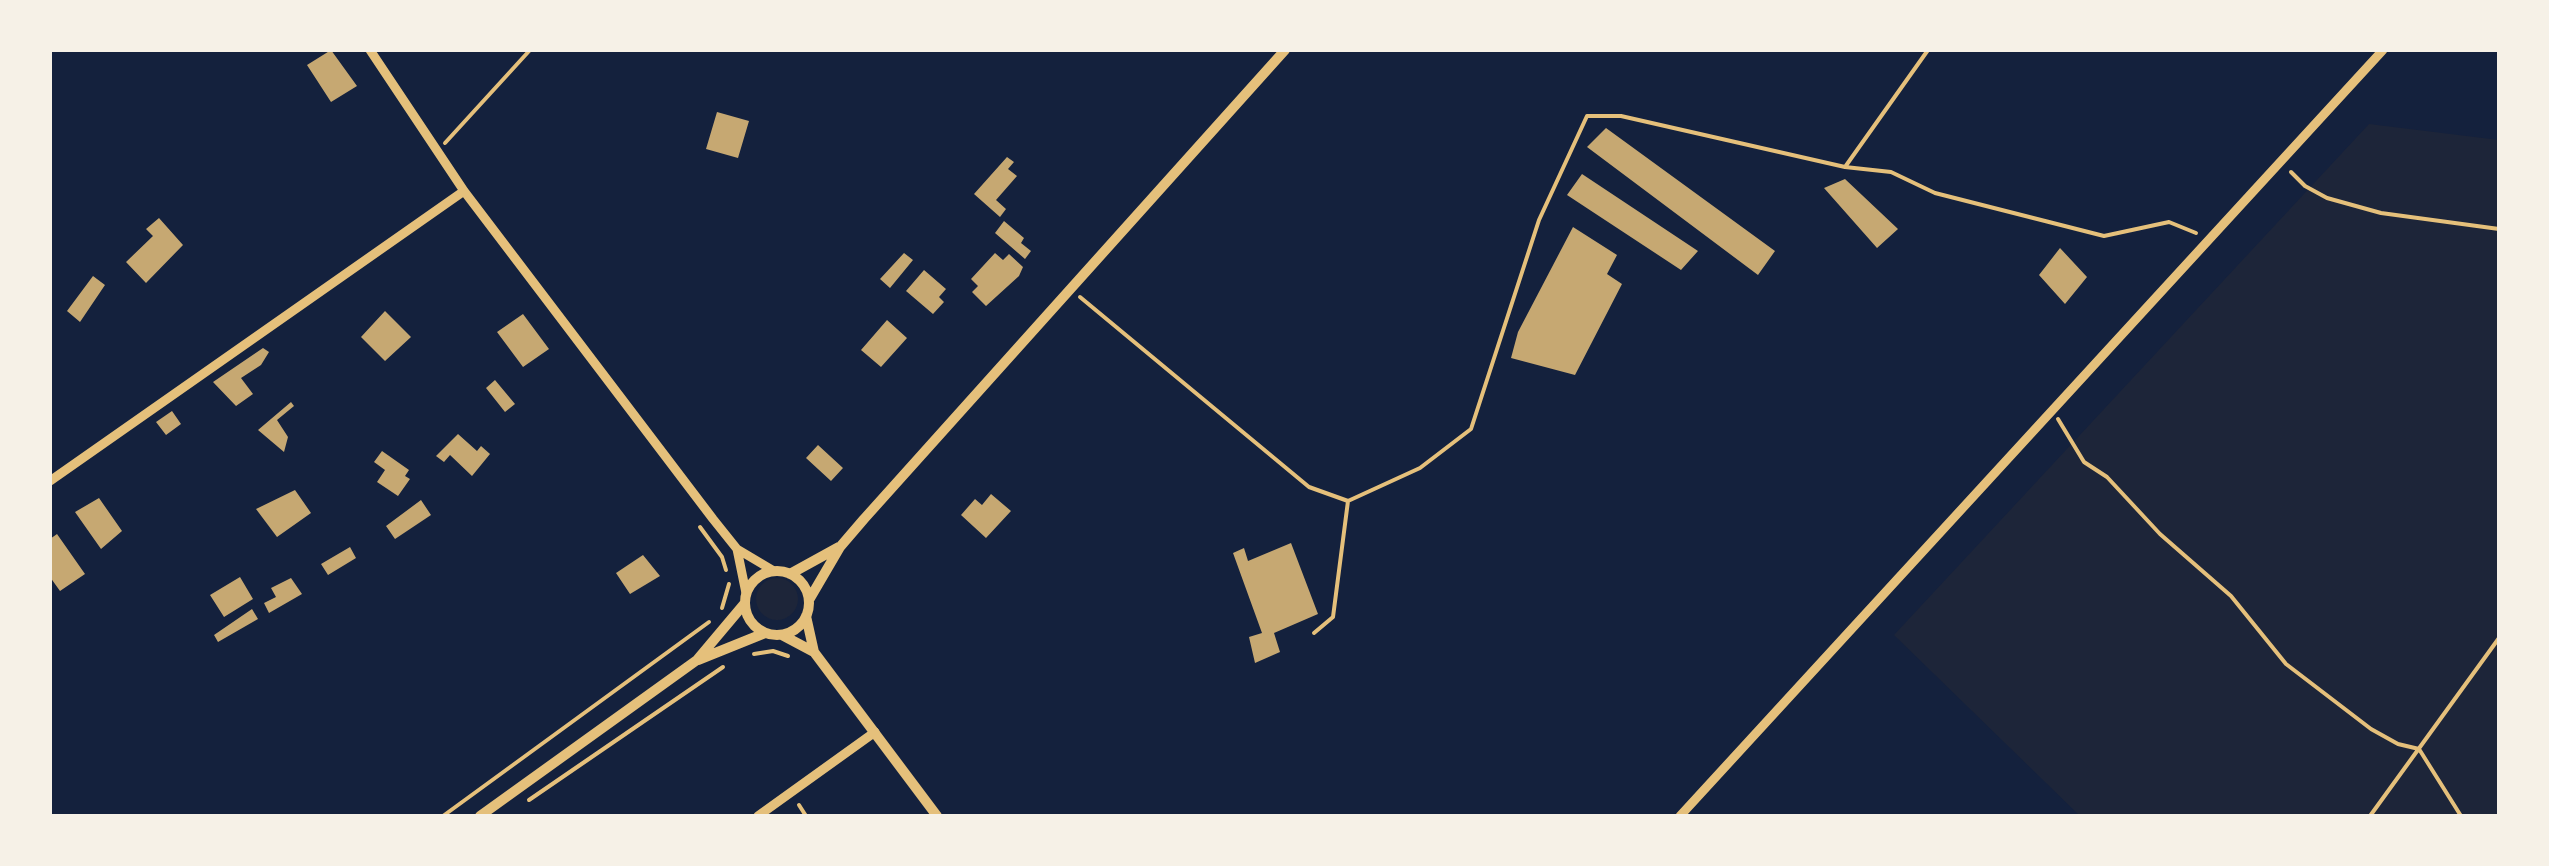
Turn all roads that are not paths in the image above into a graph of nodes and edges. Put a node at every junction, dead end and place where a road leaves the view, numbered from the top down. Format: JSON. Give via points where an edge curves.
{"nodes":[{"id":1,"x":370,"y":50,"type":"edge"},
{"id":2,"x":1285,"y":50,"type":"edge"},
{"id":3,"x":2383,"y":50,"type":"edge"},
{"id":4,"x":464,"y":190,"type":"junction"},
{"id":5,"x":50,"y":481,"type":"edge"},
{"id":6,"x":840,"y":547,"type":"junction"},
{"id":7,"x":737,"y":549,"type":"junction"},
{"id":8,"x":774,"y":571,"type":"junction"},
{"id":9,"x":790,"y":574,"type":"junction"},
{"id":10,"x":746,"y":598,"type":"junction"},
{"id":11,"x":809,"y":600,"type":"junction"},
{"id":12,"x":806,"y":616,"type":"junction"},
{"id":13,"x":764,"y":633,"type":"junction"},
{"id":14,"x":782,"y":635,"type":"junction"},
{"id":15,"x":814,"y":652,"type":"junction"},
{"id":16,"x":697,"y":660,"type":"junction"},
{"id":17,"x":875,"y":732,"type":"junction"},
{"id":18,"x":480,"y":816,"type":"edge"},
{"id":19,"x":758,"y":816,"type":"edge"},
{"id":20,"x":937,"y":816,"type":"edge"},
{"id":21,"x":1680,"y":816,"type":"edge"}],
"edges":[{"from":1,"to":4,"type":"street"},
{"from":2,"to":6,"type":"street"},
{"from":3,"to":21,"type":"street"},
{"from":4,"to":5,"type":"street"},
{"from":4,"to":7,"type":"street"},
{"from":6,"to":9,"type":"street"},
{"from":6,"to":11,"type":"street"},
{"from":7,"to":8,"type":"street"},
{"from":7,"to":10,"type":"street"},
{"from":8,"to":9,"type":"street"},
{"from":8,"to":10,"type":"street","via":[[757,578]]},
{"from":9,"to":11,"type":"street"},
{"from":10,"to":13,"type":"street","via":[[751,622]]},
{"from":10,"to":16,"type":"street"},
{"from":11,"to":12,"type":"street"},
{"from":12,"to":14,"type":"street"},
{"from":12,"to":15,"type":"street"},
{"from":13,"to":14,"type":"street"},
{"from":13,"to":16,"type":"street"},
{"from":14,"to":15,"type":"street"},
{"from":15,"to":17,"type":"street"},
{"from":16,"to":18,"type":"street"},
{"from":17,"to":19,"type":"street"},
{"from":17,"to":20,"type":"street"}]}
